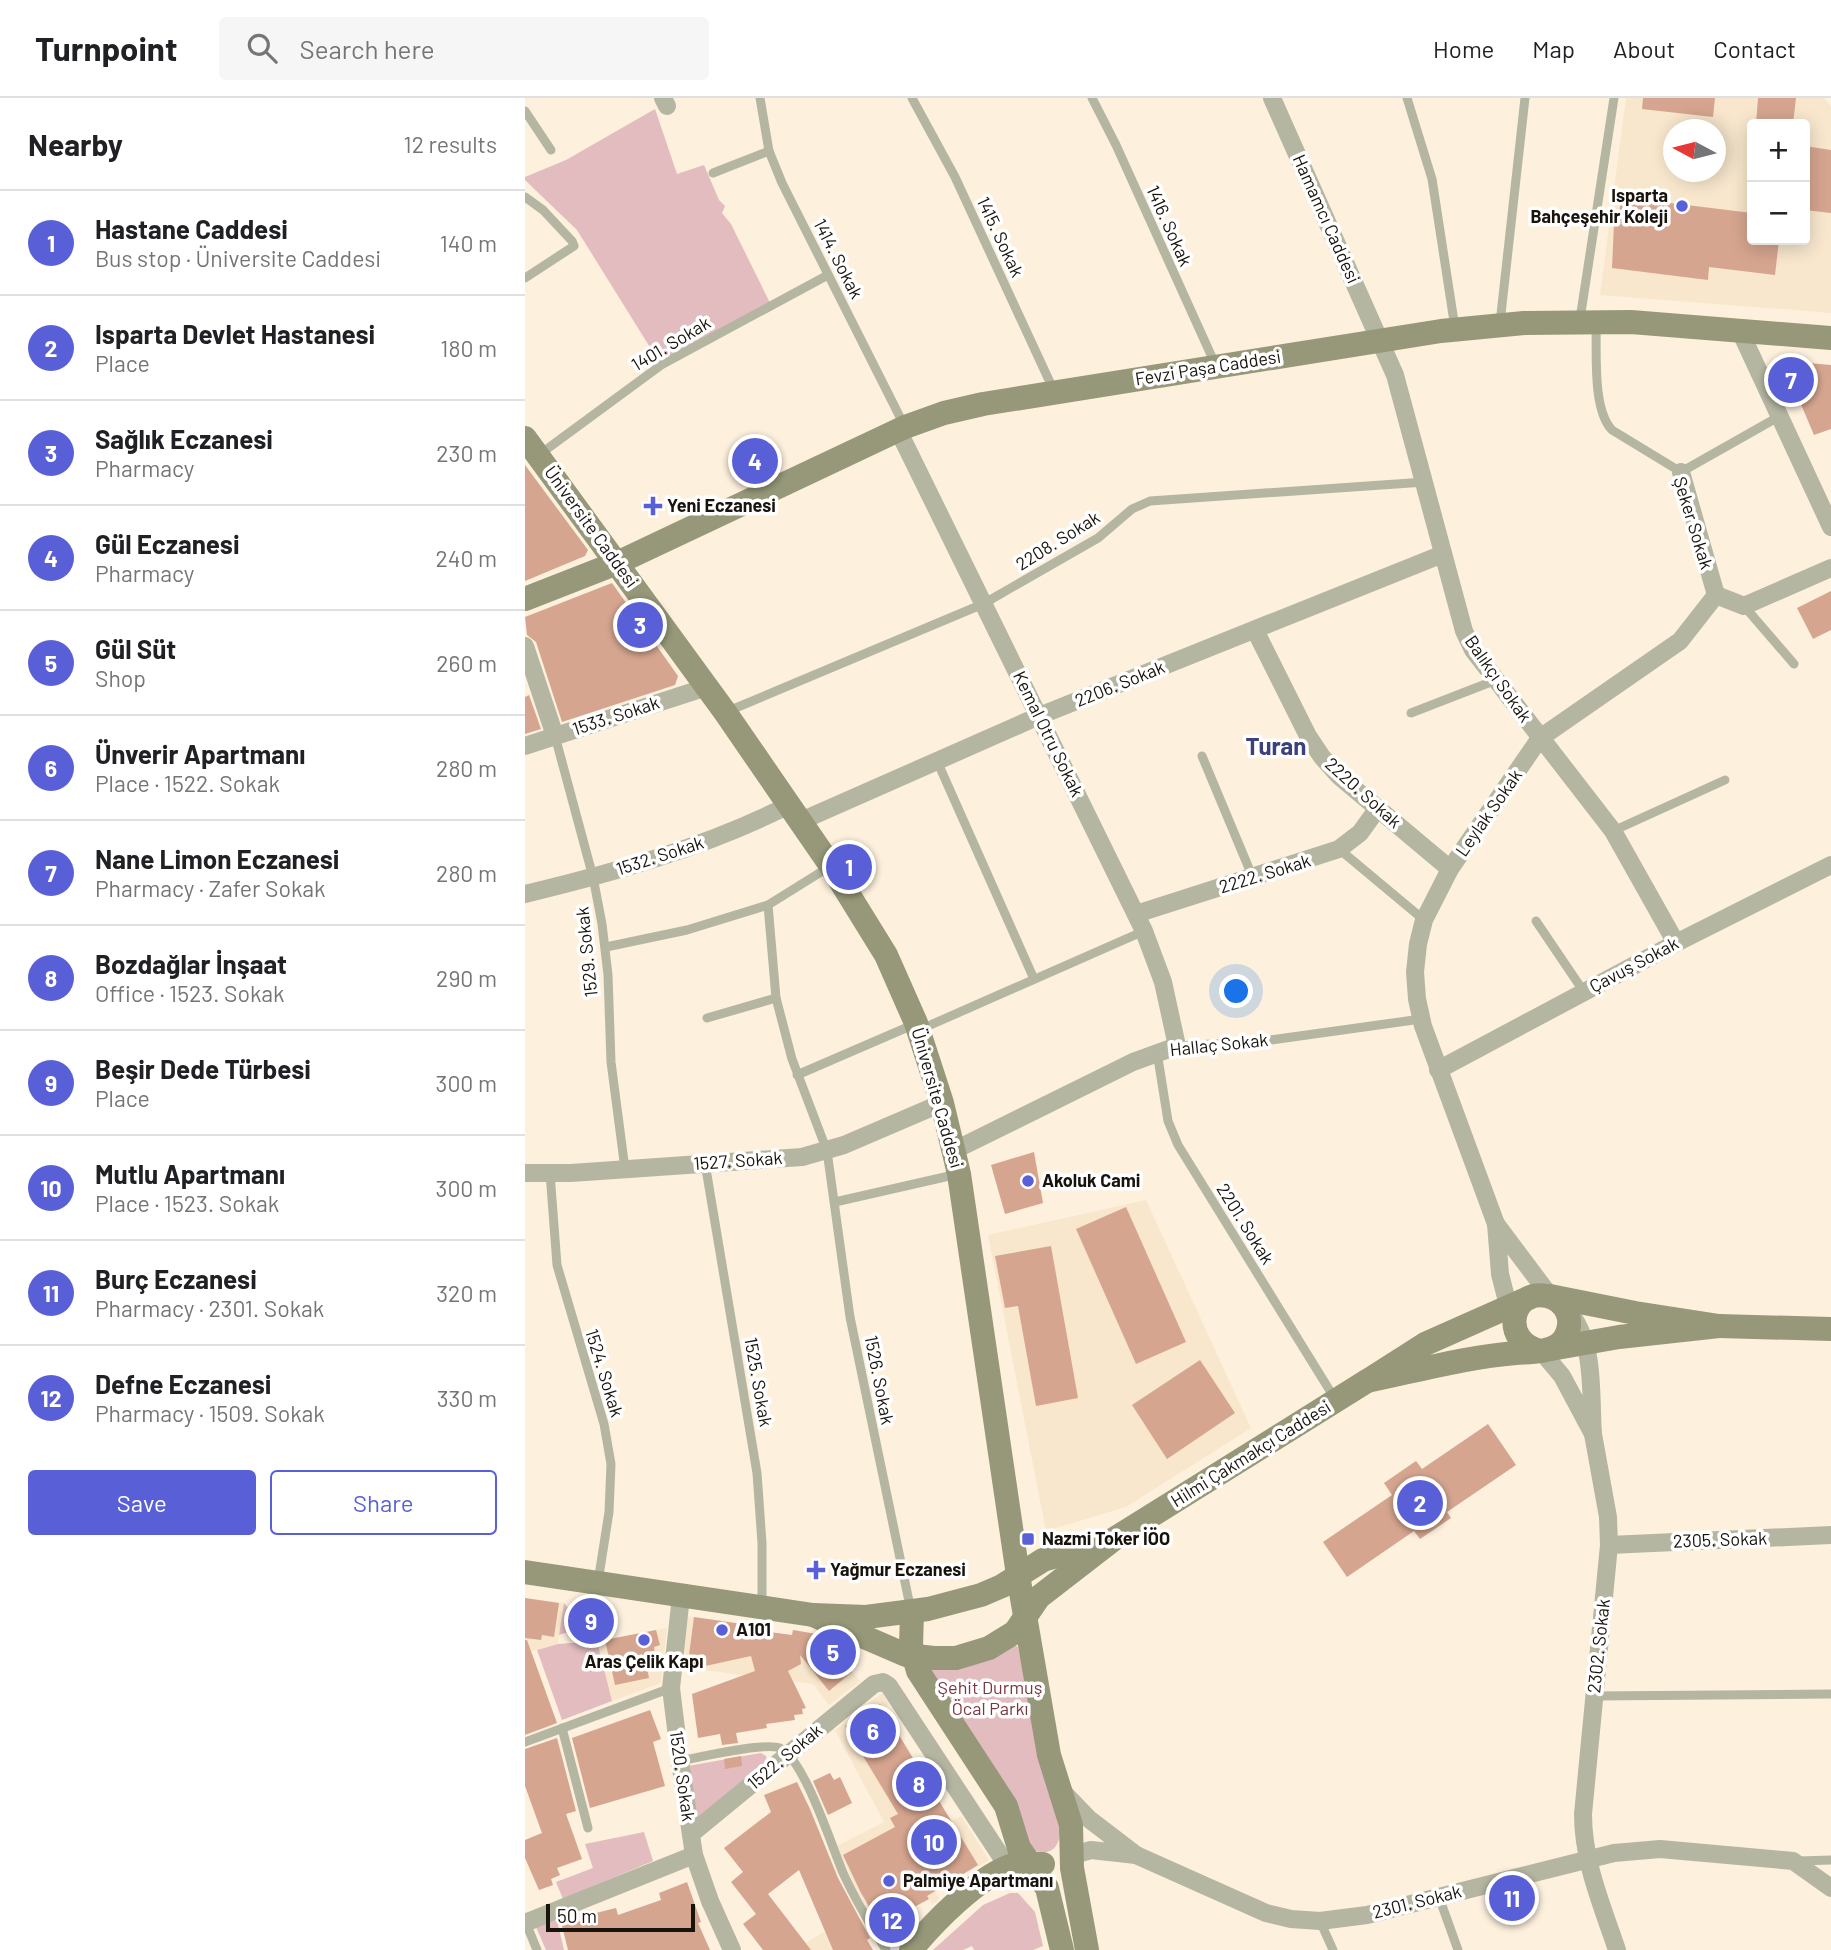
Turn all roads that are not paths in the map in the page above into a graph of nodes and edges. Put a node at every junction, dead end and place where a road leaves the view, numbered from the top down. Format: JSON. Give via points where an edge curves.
{"nodes":[{"id":1,"x":760,"y":98,"type":"edge"},
{"id":2,"x":912,"y":98,"type":"edge"},
{"id":3,"x":1272,"y":98,"type":"edge"},
{"id":4,"x":1407,"y":98,"type":"edge"},
{"id":5,"x":1525,"y":98,"type":"edge"},
{"id":6,"x":1614,"y":98,"type":"edge"},
{"id":7,"x":1095,"y":99,"type":"edge"},
{"id":8,"x":525,"y":111,"type":"edge"},
{"id":9,"x":551,"y":150,"type":"dead end"},
{"id":10,"x":769,"y":151,"type":"junction"},
{"id":11,"x":713,"y":173,"type":"dead end"},
{"id":12,"x":525,"y":197,"type":"edge"},
{"id":13,"x":828,"y":275,"type":"junction"},
{"id":14,"x":525,"y":278,"type":"edge"},
{"id":15,"x":1588,"y":321,"type":"junction"},
{"id":16,"x":1500,"y":325,"type":"junction"},
{"id":17,"x":1455,"y":330,"type":"junction"},
{"id":18,"x":1740,"y":331,"type":"junction"},
{"id":19,"x":1831,"y":338,"type":"edge"},
{"id":20,"x":1381,"y":341,"type":"junction"},
{"id":21,"x":1216,"y":367,"type":"junction"},
{"id":22,"x":1055,"y":393,"type":"junction"},
{"id":23,"x":1780,"y":416,"type":"junction"},
{"id":24,"x":901,"y":429,"type":"junction"},
{"id":25,"x":532,"y":447,"type":"edge"},
{"id":26,"x":1681,"y":472,"type":"junction"},
{"id":27,"x":1425,"y":482,"type":"junction"},
{"id":28,"x":1831,"y":527,"type":"edge"},
{"id":29,"x":1443,"y":554,"type":"junction"},
{"id":30,"x":617,"y":563,"type":"junction"},
{"id":31,"x":1831,"y":568,"type":"edge"},
{"id":32,"x":1716,"y":596,"type":"junction"},
{"id":33,"x":525,"y":598,"type":"edge"},
{"id":34,"x":983,"y":604,"type":"junction"},
{"id":35,"x":1744,"y":606,"type":"junction"},
{"id":36,"x":1255,"y":630,"type":"junction"},
{"id":37,"x":525,"y":646,"type":"edge"},
{"id":38,"x":1794,"y":664,"type":"dead end"},
{"id":39,"x":1496,"y":680,"type":"junction"},
{"id":40,"x":706,"y":687,"type":"junction"},
{"id":41,"x":725,"y":712,"type":"junction"},
{"id":42,"x":1411,"y":713,"type":"dead end"},
{"id":43,"x":1039,"y":716,"type":"junction"},
{"id":44,"x":555,"y":736,"type":"junction"},
{"id":45,"x":1541,"y":738,"type":"junction"},
{"id":46,"x":525,"y":746,"type":"edge"},
{"id":47,"x":1202,"y":756,"type":"dead end"},
{"id":48,"x":936,"y":761,"type":"junction"},
{"id":49,"x":1725,"y":780,"type":"dead end"},
{"id":50,"x":1378,"y":808,"type":"junction"},
{"id":51,"x":795,"y":813,"type":"junction"},
{"id":52,"x":1613,"y":831,"type":"junction"},
{"id":53,"x":1339,"y":849,"type":"junction"},
{"id":54,"x":1831,"y":865,"type":"edge"},
{"id":55,"x":831,"y":866,"type":"junction"},
{"id":56,"x":1450,"y":869,"type":"junction"},
{"id":57,"x":593,"y":877,"type":"junction"},
{"id":58,"x":1253,"y":877,"type":"junction"},
{"id":59,"x":525,"y":894,"type":"edge"},
{"id":60,"x":768,"y":905,"type":"junction"},
{"id":61,"x":1425,"y":920,"type":"junction"},
{"id":62,"x":1536,"y":921,"type":"dead end"},
{"id":63,"x":1140,"y":922,"type":"junction"},
{"id":64,"x":1676,"y":943,"type":"junction"},
{"id":65,"x":606,"y":947,"type":"junction"},
{"id":66,"x":1034,"y":979,"type":"junction"},
{"id":67,"x":1584,"y":992,"type":"junction"},
{"id":68,"x":776,"y":998,"type":"junction"},
{"id":69,"x":707,"y":1018,"type":"dead end"},
{"id":70,"x":1421,"y":1019,"type":"junction"},
{"id":71,"x":917,"y":1027,"type":"junction"},
{"id":72,"x":1177,"y":1046,"type":"junction"},
{"id":73,"x":1157,"y":1052,"type":"junction"},
{"id":74,"x":1438,"y":1070,"type":"junction"},
{"id":75,"x":797,"y":1075,"type":"junction"},
{"id":76,"x":942,"y":1103,"type":"junction"},
{"id":77,"x":827,"y":1151,"type":"junction"},
{"id":78,"x":957,"y":1162,"type":"junction"},
{"id":79,"x":705,"y":1163,"type":"junction"},
{"id":80,"x":625,"y":1169,"type":"junction"},
{"id":81,"x":525,"y":1173,"type":"edge"},
{"id":82,"x":550,"y":1173,"type":"junction"},
{"id":83,"x":835,"y":1202,"type":"junction"},
{"id":84,"x":1496,"y":1224,"type":"junction"},
{"id":85,"x":1548,"y":1299,"type":"junction"},
{"id":86,"x":1511,"y":1318,"type":"junction"},
{"id":87,"x":1719,"y":1326,"type":"junction"},
{"id":88,"x":1831,"y":1329,"type":"edge"},
{"id":89,"x":1585,"y":1342,"type":"junction"},
{"id":90,"x":1546,"y":1350,"type":"junction"},
{"id":91,"x":1367,"y":1381,"type":"junction"},
{"id":92,"x":1336,"y":1401,"type":"junction"},
{"id":93,"x":1593,"y":1434,"type":"junction"},
{"id":94,"x":1831,"y":1535,"type":"edge"},
{"id":95,"x":1114,"y":1539,"type":"junction"},
{"id":96,"x":1609,"y":1545,"type":"junction"},
{"id":97,"x":525,"y":1572,"type":"edge"},
{"id":98,"x":1018,"y":1575,"type":"junction"},
{"id":99,"x":598,"y":1583,"type":"junction"},
{"id":100,"x":681,"y":1596,"type":"junction"},
{"id":101,"x":762,"y":1608,"type":"junction"},
{"id":102,"x":912,"y":1612,"type":"junction"},
{"id":103,"x":813,"y":1615,"type":"junction"},
{"id":104,"x":1025,"y":1616,"type":"junction"},
{"id":105,"x":913,"y":1656,"type":"junction"},
{"id":106,"x":671,"y":1688,"type":"junction"},
{"id":107,"x":1831,"y":1694,"type":"edge"},
{"id":108,"x":1594,"y":1696,"type":"junction"},
{"id":109,"x":562,"y":1728,"type":"junction"},
{"id":110,"x":525,"y":1742,"type":"edge"},
{"id":111,"x":788,"y":1754,"type":"junction"},
{"id":112,"x":680,"y":1760,"type":"junction"},
{"id":113,"x":1057,"y":1782,"type":"junction"},
{"id":114,"x":588,"y":1828,"type":"dead end"},
{"id":115,"x":691,"y":1834,"type":"junction"},
{"id":116,"x":694,"y":1855,"type":"junction"},
{"id":117,"x":1136,"y":1855,"type":"junction"},
{"id":118,"x":1070,"y":1856,"type":"junction"},
{"id":119,"x":1587,"y":1859,"type":"junction"},
{"id":120,"x":1831,"y":1860,"type":"edge"},
{"id":121,"x":1793,"y":1861,"type":"junction"},
{"id":122,"x":1008,"y":1868,"type":"junction"},
{"id":123,"x":1831,"y":1888,"type":"edge"},
{"id":124,"x":1439,"y":1896,"type":"junction"},
{"id":125,"x":1320,"y":1921,"type":"junction"},
{"id":126,"x":525,"y":1923,"type":"edge"},
{"id":127,"x":537,"y":1950,"type":"edge"},
{"id":128,"x":732,"y":1950,"type":"edge"},
{"id":129,"x":886,"y":1950,"type":"edge"},
{"id":130,"x":911,"y":1950,"type":"edge"},
{"id":131,"x":1062,"y":1950,"type":"edge"},
{"id":132,"x":1087,"y":1950,"type":"edge"},
{"id":133,"x":1333,"y":1950,"type":"edge"},
{"id":134,"x":1458,"y":1950,"type":"edge"},
{"id":135,"x":1617,"y":1950,"type":"edge"}],
"edges":[{"from":1,"to":10,"type":"lane","name":"1414. Sokak"},
{"from":2,"to":22,"type":"lane","name":"1415. Sokak","via":[[955,177]]},
{"from":3,"to":20,"type":"street","name":"Hamamcı Caddesi"},
{"from":4,"to":17,"type":"lane","via":[[1433,179]]},
{"from":5,"to":16,"type":"lane"},
{"from":6,"to":15,"type":"lane"},
{"from":7,"to":21,"type":"lane","name":"1416. Sokak"},
{"from":8,"to":9,"type":"lane"},
{"from":10,"to":11,"type":"lane"},
{"from":10,"to":13,"type":"lane","name":"1414. Sokak"},
{"from":12,"to":14,"type":"lane","via":[[543,210],[572,241],[573,248]]},
{"from":13,"to":24,"type":"lane","name":"1414. Sokak"},
{"from":13,"to":25,"type":"lane","name":"1401. Sokak","via":[[661,365]]},
{"from":15,"to":16,"type":"main road","name":"Fevzi Paşa Caddesi"},
{"from":15,"to":18,"type":"main road","name":"Fevzi Paşa Caddesi"},
{"from":15,"to":26,"type":"lane","name":"Şeker Sokak","via":[[1607,424]]},
{"from":16,"to":17,"type":"main road","name":"Fevzi Paşa Caddesi"},
{"from":17,"to":20,"type":"main road","name":"Fevzi Paşa Caddesi"},
{"from":18,"to":19,"type":"main road","name":"Fevzi Paşa Caddesi"},
{"from":18,"to":23,"type":"street"},
{"from":20,"to":21,"type":"main road","name":"Fevzi Paşa Caddesi"},
{"from":20,"to":27,"type":"street","name":"Balıkçı Sokak","via":[[1404,401]]},
{"from":21,"to":22,"type":"main road","name":"Fevzi Paşa Caddesi"},
{"from":22,"to":24,"type":"main road","name":"Fevzi Paşa Caddesi","via":[[944,413]]},
{"from":23,"to":26,"type":"lane"},
{"from":23,"to":28,"type":"street"},
{"from":24,"to":30,"type":"main road","name":"Fevzi Paşa Caddesi"},
{"from":24,"to":34,"type":"street","name":"Kemal Otru Sokak"},
{"from":25,"to":30,"type":"main road","name":"Üniversite Caddesi"},
{"from":26,"to":32,"type":"street","name":"Şeker Sokak"},
{"from":27,"to":29,"type":"street","name":"Balıkçı Sokak"},
{"from":27,"to":34,"type":"lane","name":"2208. Sokak","via":[[1150,501],[1132,509],[1098,538]]},
{"from":29,"to":36,"type":"street","name":"2206. Sokak"},
{"from":29,"to":39,"type":"street","name":"Balıkçı Sokak","via":[[1464,631]]},
{"from":30,"to":33,"type":"main road","name":"Fevzi Paşa Caddesi"},
{"from":30,"to":40,"type":"main road","name":"Üniversite Caddesi"},
{"from":31,"to":35,"type":"street"},
{"from":32,"to":35,"type":"street"},
{"from":32,"to":45,"type":"street","name":"Leylak Sokak","via":[[1679,641]]},
{"from":34,"to":41,"type":"lane","name":"2208. Sokak"},
{"from":34,"to":43,"type":"street","name":"Kemal Otru Sokak"},
{"from":35,"to":38,"type":"lane"},
{"from":36,"to":43,"type":"street","name":"2206. Sokak"},
{"from":36,"to":50,"type":"street","name":"2220. Sokak","via":[[1322,757]]},
{"from":37,"to":44,"type":"street"},
{"from":39,"to":42,"type":"lane"},
{"from":39,"to":45,"type":"street","name":"Balıkçı Sokak"},
{"from":40,"to":41,"type":"main road","name":"Üniversite Caddesi"},
{"from":40,"to":44,"type":"street","name":"1533. Sokak"},
{"from":41,"to":51,"type":"main road","name":"Üniversite Caddesi"},
{"from":43,"to":48,"type":"street","name":"2206. Sokak"},
{"from":43,"to":63,"type":"street","name":"Kemal Otru Sokak"},
{"from":44,"to":46,"type":"street","name":"1533. Sokak"},
{"from":44,"to":57,"type":"lane","name":"1529. Sokak"},
{"from":45,"to":52,"type":"street","name":"Balıkçı Sokak"},
{"from":45,"to":56,"type":"street","name":"Leylak Sokak"},
{"from":47,"to":58,"type":"lane"},
{"from":48,"to":51,"type":"street","name":"2206. Sokak"},
{"from":48,"to":66,"type":"lane"},
{"from":49,"to":52,"type":"lane"},
{"from":50,"to":53,"type":"street","name":"2222. Sokak","via":[[1360,833]]},
{"from":50,"to":56,"type":"street","name":"2220. Sokak"},
{"from":51,"to":55,"type":"main road","name":"Üniversite Caddesi"},
{"from":51,"to":57,"type":"street","name":"1532. Sokak"},
{"from":52,"to":64,"type":"street","name":"Balıkçı Sokak"},
{"from":53,"to":58,"type":"street","name":"2222. Sokak"},
{"from":53,"to":61,"type":"lane"},
{"from":54,"to":64,"type":"street","name":"Çavuş Sokak"},
{"from":55,"to":60,"type":"lane"},
{"from":55,"to":71,"type":"main road","name":"Üniversite Caddesi","via":[[886,955]]},
{"from":56,"to":61,"type":"street","name":"Leylak Sokak"},
{"from":57,"to":59,"type":"street","name":"1532. Sokak"},
{"from":57,"to":65,"type":"lane","name":"1529. Sokak"},
{"from":58,"to":63,"type":"street","name":"2222. Sokak"},
{"from":60,"to":65,"type":"lane","via":[[687,930]]},
{"from":60,"to":68,"type":"lane","name":"1526. Sokak"},
{"from":61,"to":70,"type":"street","name":"Leylak Sokak","via":[[1415,972]]},
{"from":62,"to":67,"type":"lane"},
{"from":63,"to":66,"type":"lane"},
{"from":63,"to":72,"type":"street","name":"Kemal Otru Sokak","via":[[1163,982]]},
{"from":64,"to":67,"type":"street","name":"Çavuş Sokak"},
{"from":65,"to":80,"type":"lane","name":"1529. Sokak","via":[[611,1062]]},
{"from":66,"to":71,"type":"lane"},
{"from":67,"to":74,"type":"street","name":"Çavuş Sokak"},
{"from":68,"to":69,"type":"lane"},
{"from":68,"to":75,"type":"lane","name":"1526. Sokak"},
{"from":70,"to":72,"type":"lane","name":"Hallaç Sokak","via":[[1264,1041]]},
{"from":70,"to":74,"type":"street","name":"Leylak Sokak"},
{"from":71,"to":75,"type":"lane"},
{"from":71,"to":76,"type":"main road","name":"Üniversite Caddesi"},
{"from":72,"to":73,"type":"street","name":"Hallaç Sokak"},
{"from":73,"to":78,"type":"street","name":"Hallaç Sokak"},
{"from":73,"to":92,"type":"lane","name":"2201. Sokak","via":[[1168,1121],[1178,1145]]},
{"from":74,"to":84,"type":"street","name":"Leylak Sokak"},
{"from":75,"to":77,"type":"lane","name":"1526. Sokak"},
{"from":76,"to":77,"type":"street","name":"1527. Sokak"},
{"from":76,"to":78,"type":"main road","name":"Üniversite Caddesi"},
{"from":77,"to":79,"type":"street","name":"1527. Sokak","via":[[802,1157]]},
{"from":77,"to":83,"type":"lane","name":"1526. Sokak"},
{"from":78,"to":83,"type":"lane"},
{"from":78,"to":98,"type":"main road","name":"Üniversite Caddesi"},
{"from":79,"to":80,"type":"street","name":"1527. Sokak"},
{"from":79,"to":101,"type":"lane","name":"1525. Sokak","via":[[757,1473]]},
{"from":80,"to":82,"type":"street","name":"1527. Sokak"},
{"from":81,"to":82,"type":"street","name":"1527. Sokak"},
{"from":82,"to":99,"type":"lane","name":"1524. Sokak","via":[[557,1265],[611,1464]]},
{"from":83,"to":102,"type":"lane","name":"1526. Sokak","via":[[850,1317]]},
{"from":84,"to":85,"type":"street","name":"Leylak Sokak"},
{"from":84,"to":86,"type":"street","name":"Leylak Sokak","via":[[1500,1273]]},
{"from":85,"to":86,"type":"main road","via":[[1517,1309]]},
{"from":85,"to":87,"type":"main road","name":"Hilmi Çakmakçı Caddesi"},
{"from":85,"to":89,"type":"street","name":"2302. Sokak","via":[[1575,1318]]},
{"from":85,"to":90,"type":"main road","via":[[1567,1311],[1569,1327],[1563,1341]]},
{"from":86,"to":90,"type":"main road","via":[[1524,1344]]},
{"from":86,"to":91,"type":"main road","name":"Hilmi Çakmakçı Caddesi","via":[[1425,1344]]},
{"from":87,"to":88,"type":"main road","name":"Hilmi Çakmakçı Caddesi"},
{"from":87,"to":89,"type":"main road","name":"Hilmi Çakmakçı Caddesi"},
{"from":89,"to":90,"type":"main road","name":"Hilmi Çakmakçı Caddesi"},
{"from":89,"to":93,"type":"street","name":"2302. Sokak"},
{"from":90,"to":91,"type":"main road","name":"Hilmi Çakmakçı Caddesi","via":[[1484,1357]]},
{"from":90,"to":93,"type":"street","name":"2302. Sokak"},
{"from":91,"to":92,"type":"main road","name":"Hilmi Çakmakçı Caddesi"},
{"from":92,"to":95,"type":"main road","name":"Hilmi Çakmakçı Caddesi"},
{"from":93,"to":96,"type":"street","name":"2302. Sokak"},
{"from":94,"to":96,"type":"street","name":"2305. Sokak"},
{"from":95,"to":98,"type":"main road","name":"Hilmi Çakmakçı Caddesi","via":[[1044,1560]]},
{"from":95,"to":104,"type":"main road","name":"Hilmi Çakmakçı Caddesi","via":[[1039,1597]]},
{"from":96,"to":108,"type":"street","name":"2302. Sokak"},
{"from":97,"to":99,"type":"main road","name":"Hilmi Çakmakçı Caddesi"},
{"from":98,"to":102,"type":"main road","name":"Hilmi Çakmakçı Caddesi","via":[[981,1595]]},
{"from":98,"to":104,"type":"main road","name":"Üniversite Caddesi"},
{"from":99,"to":100,"type":"main road","name":"Hilmi Çakmakçı Caddesi"},
{"from":100,"to":101,"type":"main road","name":"Hilmi Çakmakçı Caddesi"},
{"from":100,"to":106,"type":"street","name":"1520. Sokak"},
{"from":101,"to":103,"type":"main road","name":"Hilmi Çakmakçı Caddesi"},
{"from":102,"to":103,"type":"main road","name":"Hilmi Çakmakçı Caddesi","via":[[866,1617]]},
{"from":102,"to":105,"type":"main road"},
{"from":103,"to":105,"type":"main road","name":"Hilmi Çakmakçı Caddesi"},
{"from":104,"to":105,"type":"main road","name":"Hilmi Çakmakçı Caddesi","via":[[1015,1632],[973,1654]]},
{"from":104,"to":113,"type":"main road","name":"Üniversite Caddesi"},
{"from":105,"to":122,"type":"main road","via":[[1006,1806],[1019,1848]]},
{"from":106,"to":109,"type":"lane"},
{"from":106,"to":112,"type":"street","name":"1520. Sokak"},
{"from":107,"to":108,"type":"lane"},
{"from":108,"to":119,"type":"street","name":"2302. Sokak","via":[[1583,1814]]},
{"from":109,"to":110,"type":"lane"},
{"from":109,"to":114,"type":"lane"},
{"from":111,"to":112,"type":"lane","via":[[765,1746]]},
{"from":111,"to":115,"type":"street","name":"1522. Sokak"},
{"from":111,"to":122,"type":"street","name":"1522. Sokak","via":[[874,1684],[890,1686]]},
{"from":111,"to":129,"type":"lane","via":[[805,1779],[854,1896]]},
{"from":112,"to":115,"type":"street","name":"1520. Sokak"},
{"from":113,"to":117,"type":"street","name":"2301. Sokak","via":[[1079,1810]]},
{"from":113,"to":118,"type":"main road","name":"Üniversite Caddesi","via":[[1070,1825]]},
{"from":115,"to":116,"type":"street","name":"1520. Sokak"},
{"from":116,"to":126,"type":"street"},
{"from":116,"to":128,"type":"street","name":"1520. Sokak"},
{"from":117,"to":118,"type":"street","name":"2301. Sokak","via":[[1091,1850]]},
{"from":117,"to":125,"type":"street","name":"2301. Sokak","via":[[1266,1913]]},
{"from":118,"to":122,"type":"main road"},
{"from":118,"to":132,"type":"main road","name":"Üniversite Caddesi"},
{"from":119,"to":121,"type":"street","name":"2301. Sokak","via":[[1660,1849]]},
{"from":119,"to":124,"type":"street","name":"2301. Sokak"},
{"from":119,"to":135,"type":"street","name":"2302. Sokak"},
{"from":120,"to":121,"type":"lane","name":"2301. Sokak"},
{"from":121,"to":123,"type":"street"},
{"from":122,"to":130,"type":"main road","via":[[940,1917]]},
{"from":122,"to":131,"type":"main road","via":[[1047,1888]]},
{"from":124,"to":125,"type":"street","name":"2301. Sokak","via":[[1367,1915]]},
{"from":124,"to":134,"type":"lane"},
{"from":125,"to":133,"type":"lane"},
{"from":126,"to":127,"type":"lane"}]}
